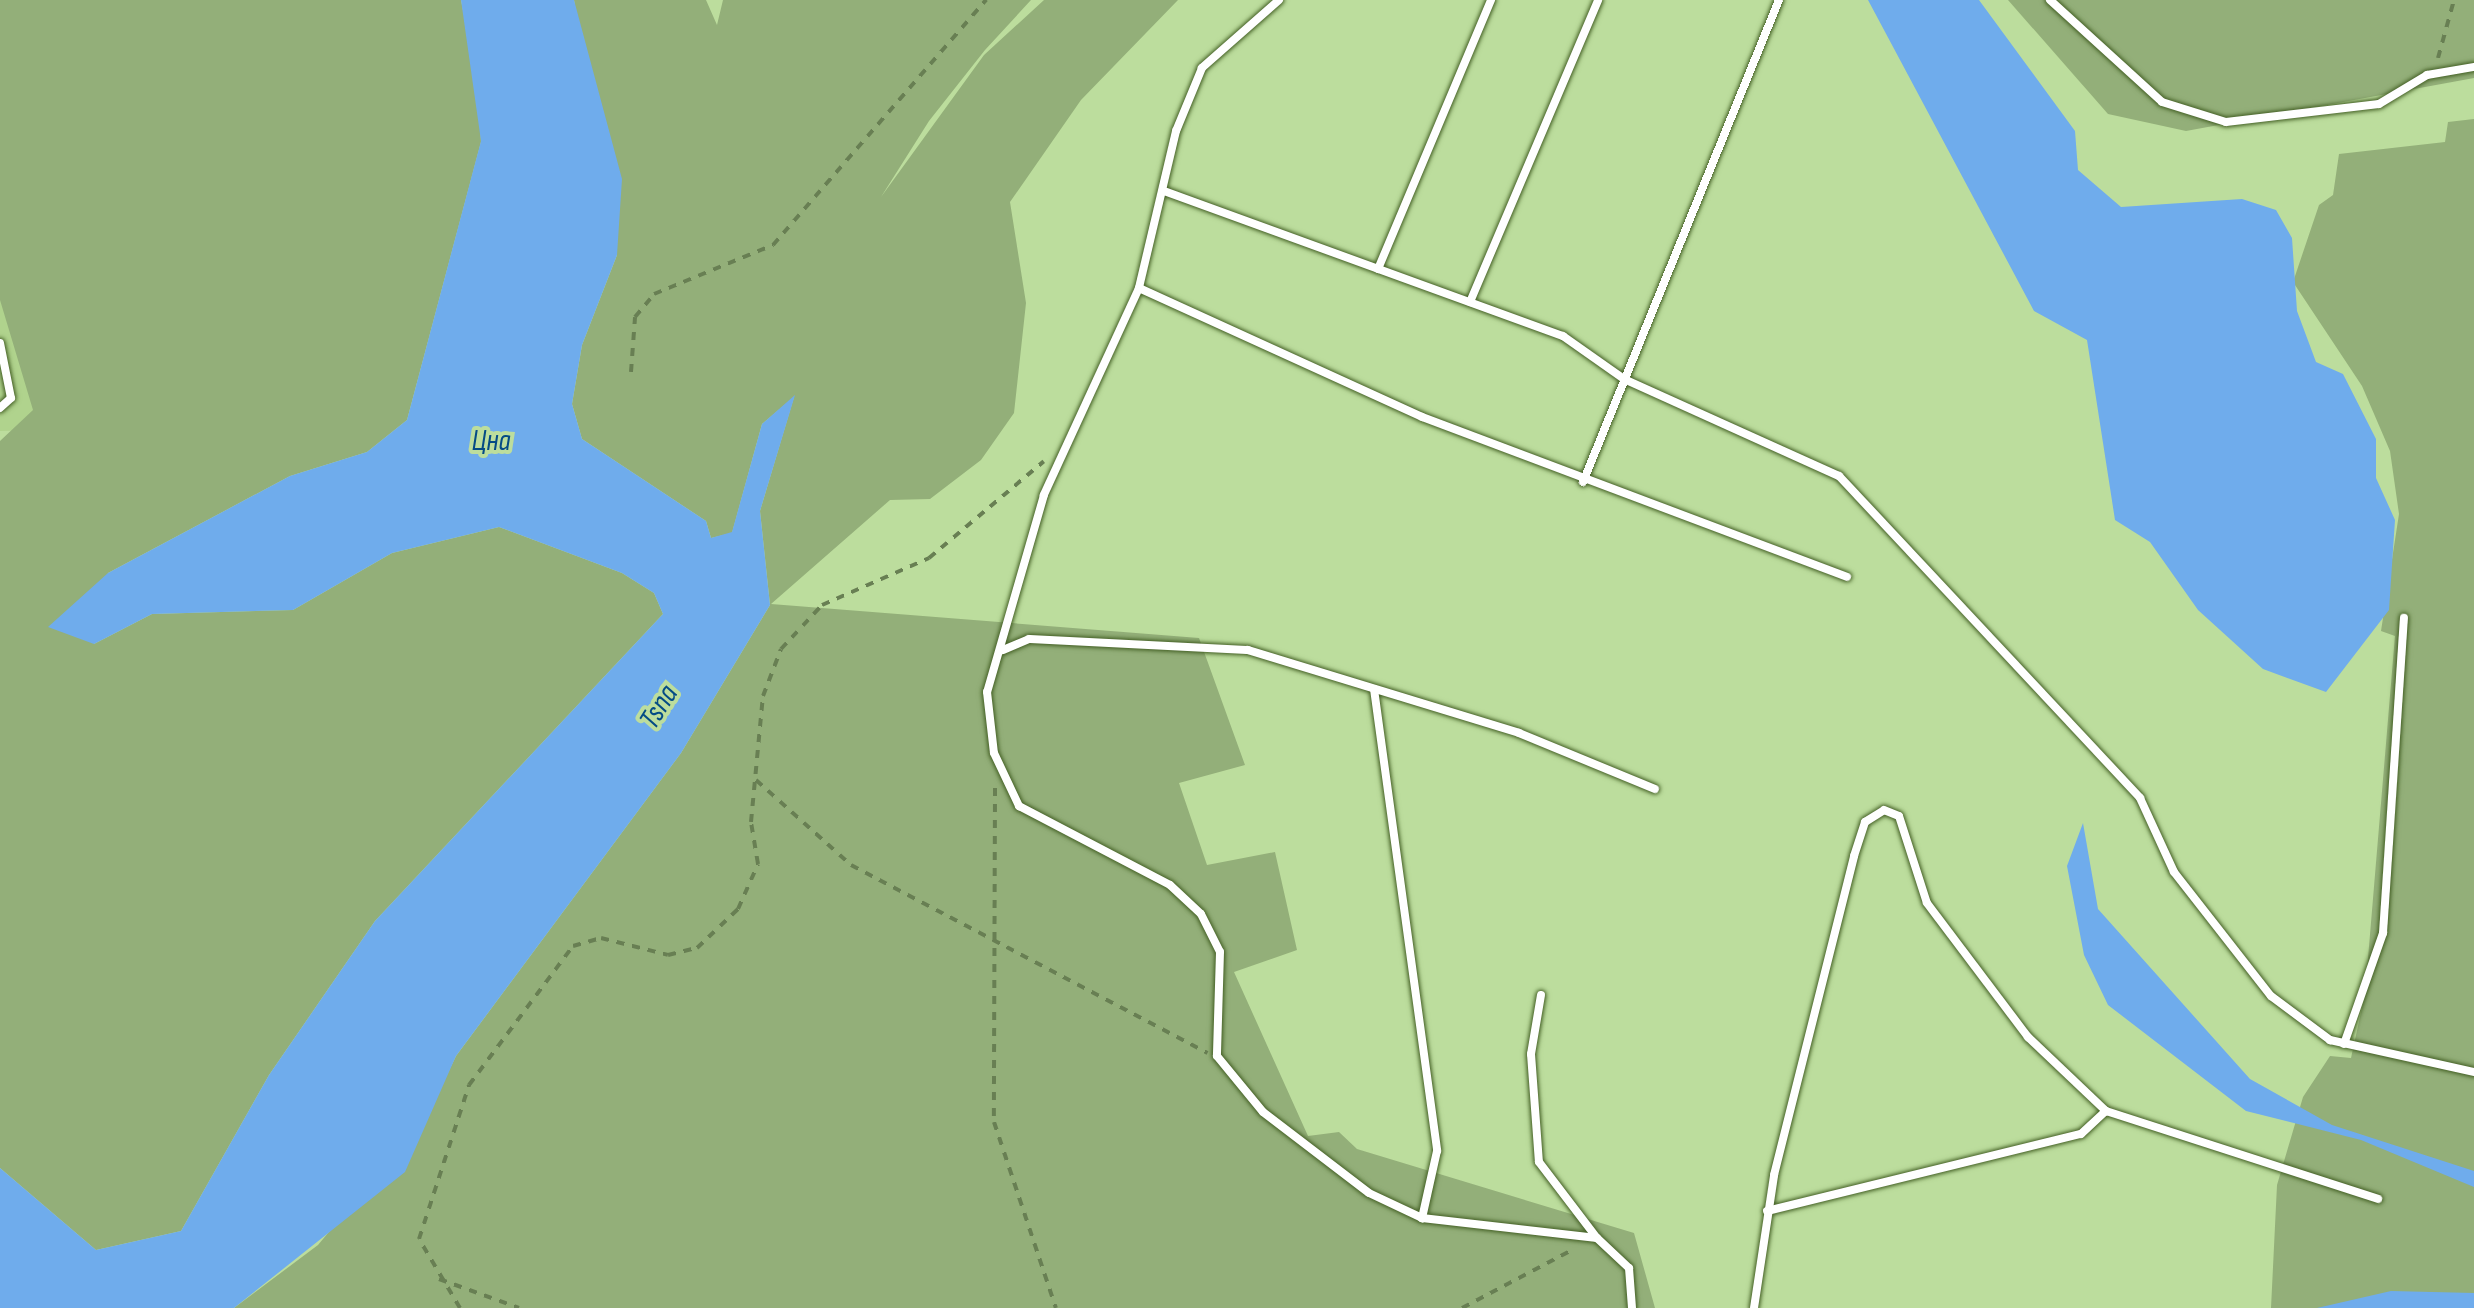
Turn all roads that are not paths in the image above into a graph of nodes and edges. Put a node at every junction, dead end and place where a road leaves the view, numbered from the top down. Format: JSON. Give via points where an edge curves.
{"nodes":[{"id":1,"x":1279,"y":0,"type":"edge"},
{"id":2,"x":1491,"y":0,"type":"edge"},
{"id":3,"x":1598,"y":0,"type":"edge"},
{"id":4,"x":1779,"y":0,"type":"edge"},
{"id":5,"x":2050,"y":0,"type":"edge"},
{"id":6,"x":2474,"y":67,"type":"edge"},
{"id":7,"x":1164,"y":191,"type":"junction"},
{"id":8,"x":1378,"y":269,"type":"junction"},
{"id":9,"x":1140,"y":288,"type":"junction"},
{"id":10,"x":1470,"y":302,"type":"junction"},
{"id":11,"x":0,"y":343,"type":"edge"},
{"id":12,"x":1624,"y":379,"type":"junction"},
{"id":13,"x":0,"y":408,"type":"edge"},
{"id":14,"x":1583,"y":482,"type":"junction"},
{"id":15,"x":1848,"y":577,"type":"dead end"},
{"id":16,"x":2404,"y":618,"type":"dead end"},
{"id":17,"x":1003,"y":650,"type":"junction"},
{"id":18,"x":1374,"y":689,"type":"junction"},
{"id":19,"x":1654,"y":789,"type":"dead end"},
{"id":20,"x":1541,"y":995,"type":"dead end"},
{"id":21,"x":2344,"y":1044,"type":"junction"},
{"id":22,"x":2474,"y":1072,"type":"edge"},
{"id":23,"x":2106,"y":1111,"type":"junction"},
{"id":24,"x":2378,"y":1200,"type":"dead end"},
{"id":25,"x":1766,"y":1210,"type":"junction"},
{"id":26,"x":1422,"y":1218,"type":"junction"},
{"id":27,"x":1597,"y":1238,"type":"junction"},
{"id":28,"x":1632,"y":1308,"type":"edge"},
{"id":29,"x":1754,"y":1308,"type":"edge"}],
"edges":[{"from":1,"to":7,"type":"lane","via":[[1202,68]]},
{"from":2,"to":8,"type":"lane"},
{"from":3,"to":10,"type":"lane"},
{"from":4,"to":12,"type":"lane"},
{"from":5,"to":6,"type":"lane","via":[[2162,102],[2226,122],[2379,104],[2427,74]]},
{"from":7,"to":8,"type":"lane"},
{"from":7,"to":9,"type":"lane"},
{"from":8,"to":10,"type":"lane"},
{"from":9,"to":14,"type":"lane"},
{"from":9,"to":17,"type":"lane","via":[[1066,438]]},
{"from":10,"to":12,"type":"lane","via":[[1563,336]]},
{"from":11,"to":13,"type":"lane","via":[[11,398]]},
{"from":12,"to":14,"type":"lane"},
{"from":12,"to":21,"type":"lane","via":[[1839,476],[2140,798],[2174,872],[2238,964]]},
{"from":14,"to":15,"type":"lane"},
{"from":16,"to":21,"type":"lane","via":[[2383,933]]},
{"from":17,"to":18,"type":"lane","via":[[1029,639],[1171,641],[1248,650]]},
{"from":17,"to":26,"type":"lane","via":[[987,692],[994,754],[1019,806],[1170,886],[1200,914],[1220,952],[1216,1056],[1263,1112],[1369,1193]]},
{"from":18,"to":19,"type":"lane","via":[[1519,733]]},
{"from":18,"to":26,"type":"lane","via":[[1437,1151]]},
{"from":20,"to":27,"type":"lane","via":[[1531,1054],[1538,1162]]},
{"from":21,"to":22,"type":"lane"},
{"from":23,"to":24,"type":"lane"},
{"from":23,"to":25,"type":"lane","via":[[2081,1134]]},
{"from":23,"to":25,"type":"lane","via":[[2028,1037],[1927,903],[1898,816],[1876,812],[1854,856]]},
{"from":25,"to":29,"type":"lane"},
{"from":26,"to":27,"type":"lane"},
{"from":27,"to":28,"type":"lane","via":[[1630,1268]]}]}
